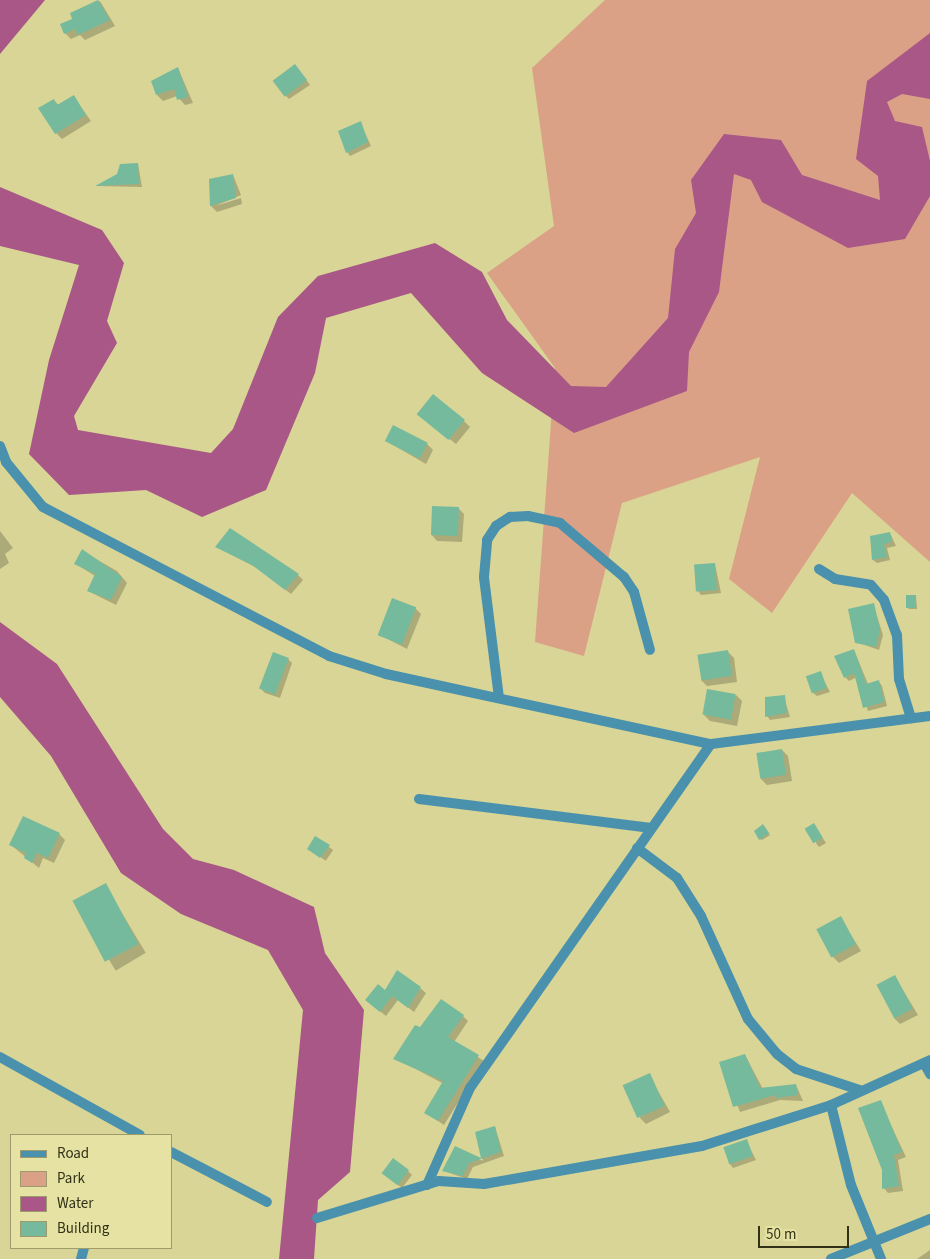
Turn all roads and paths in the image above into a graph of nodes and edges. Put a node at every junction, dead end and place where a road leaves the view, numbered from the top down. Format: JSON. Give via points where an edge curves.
{"nodes":[{"id":1,"x":0,"y":446,"type":"edge"},
{"id":2,"x":820,"y":569,"type":"dead end"},
{"id":3,"x":650,"y":650,"type":"dead end"},
{"id":4,"x":499,"y":698,"type":"junction"},
{"id":5,"x":930,"y":716,"type":"edge"},
{"id":6,"x":911,"y":718,"type":"junction"},
{"id":7,"x":711,"y":744,"type":"junction"},
{"id":8,"x":419,"y":800,"type":"dead end"},
{"id":9,"x":651,"y":828,"type":"junction"},
{"id":10,"x":637,"y":848,"type":"junction"},
{"id":11,"x":0,"y":1057,"type":"edge"},
{"id":12,"x":927,"y":1062,"type":"edge"},
{"id":13,"x":930,"y":1074,"type":"edge"},
{"id":14,"x":860,"y":1090,"type":"junction"},
{"id":15,"x":831,"y":1105,"type":"junction"},
{"id":16,"x":135,"y":1134,"type":"edge"},
{"id":17,"x":172,"y":1153,"type":"edge"},
{"id":18,"x":427,"y":1185,"type":"junction"},
{"id":19,"x":267,"y":1202,"type":"dead end"},
{"id":20,"x":317,"y":1218,"type":"dead end"},
{"id":21,"x":930,"y":1219,"type":"edge"},
{"id":22,"x":874,"y":1242,"type":"junction"},
{"id":23,"x":831,"y":1259,"type":"edge"},
{"id":24,"x":881,"y":1259,"type":"edge"}],
"edges":[{"from":1,"to":4,"type":"street","via":[[12,470],[43,507],[329,656],[386,674]]},
{"from":2,"to":6,"type":"street","via":[[835,579],[871,584],[884,600],[897,635],[900,679]]},
{"from":3,"to":4,"type":"street","via":[[634,592],[624,577],[560,524],[528,516],[510,517],[496,526],[487,540],[484,577]]},
{"from":4,"to":7,"type":"street"},
{"from":5,"to":6,"type":"street"},
{"from":6,"to":7,"type":"street"},
{"from":7,"to":9,"type":"street"},
{"from":8,"to":9,"type":"street"},
{"from":9,"to":10,"type":"street"},
{"from":10,"to":14,"type":"street","via":[[677,878],[701,916],[748,1019],[777,1054],[796,1069]]},
{"from":10,"to":18,"type":"street","via":[[470,1088]]},
{"from":11,"to":16,"type":"street"},
{"from":12,"to":13,"type":"street"},
{"from":12,"to":14,"type":"street"},
{"from":14,"to":15,"type":"street"},
{"from":15,"to":18,"type":"street","via":[[702,1146],[484,1184],[439,1181]]},
{"from":15,"to":22,"type":"street","via":[[852,1185]]},
{"from":17,"to":19,"type":"street"},
{"from":18,"to":20,"type":"street"},
{"from":21,"to":22,"type":"street"},
{"from":22,"to":23,"type":"street"},
{"from":22,"to":24,"type":"street"}]}
